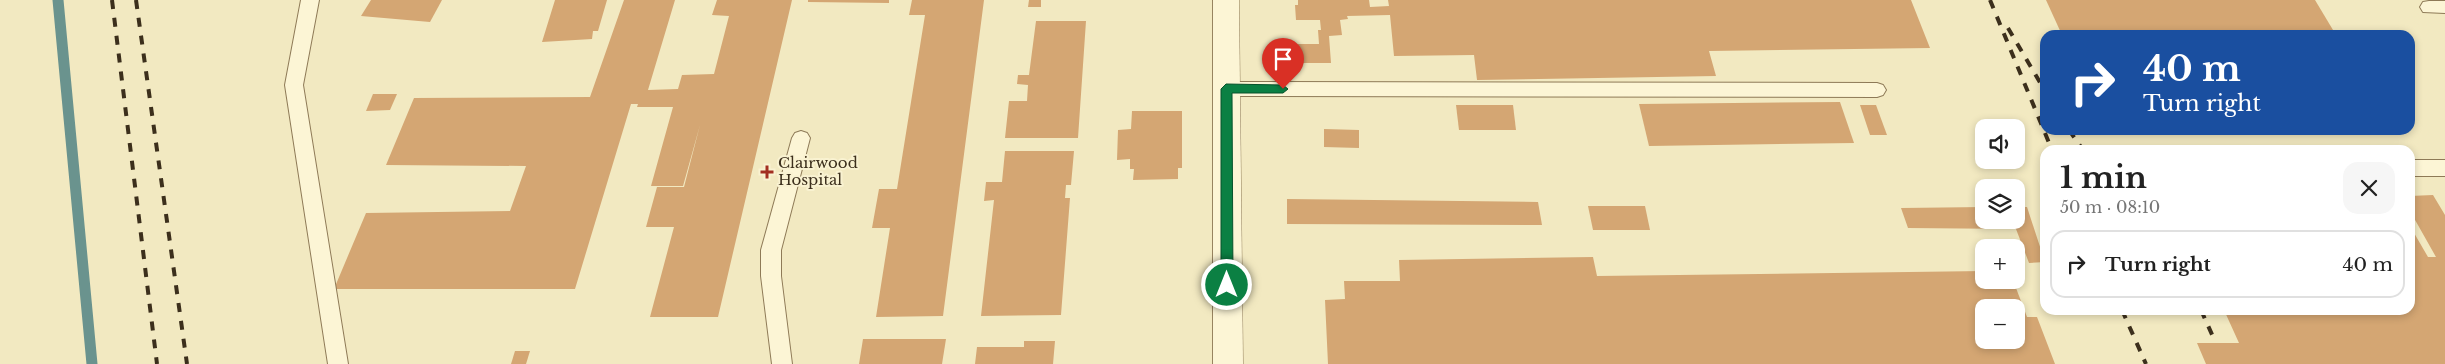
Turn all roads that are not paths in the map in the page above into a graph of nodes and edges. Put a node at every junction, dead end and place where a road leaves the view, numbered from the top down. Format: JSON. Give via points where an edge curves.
{"nodes":[{"id":1,"x":310,"y":0,"type":"edge"},
{"id":2,"x":1226,"y":0,"type":"edge"},
{"id":3,"x":1226,"y":89,"type":"junction"},
{"id":4,"x":1877,"y":90,"type":"dead end"},
{"id":5,"x":801,"y":138,"type":"dead end"},
{"id":6,"x":2415,"y":168,"type":"edge"},
{"id":7,"x":2445,"y":168,"type":"edge"},
{"id":8,"x":338,"y":364,"type":"edge"},
{"id":9,"x":782,"y":364,"type":"edge"},
{"id":10,"x":1228,"y":364,"type":"edge"}],
"edges":[{"from":1,"to":8,"type":"lane","via":[[294,85]]},
{"from":2,"to":3,"type":"street"},
{"from":3,"to":4,"type":"lane"},
{"from":3,"to":10,"type":"street"},
{"from":5,"to":9,"type":"lane","via":[[770,250]]},
{"from":6,"to":7,"type":"lane"}]}
